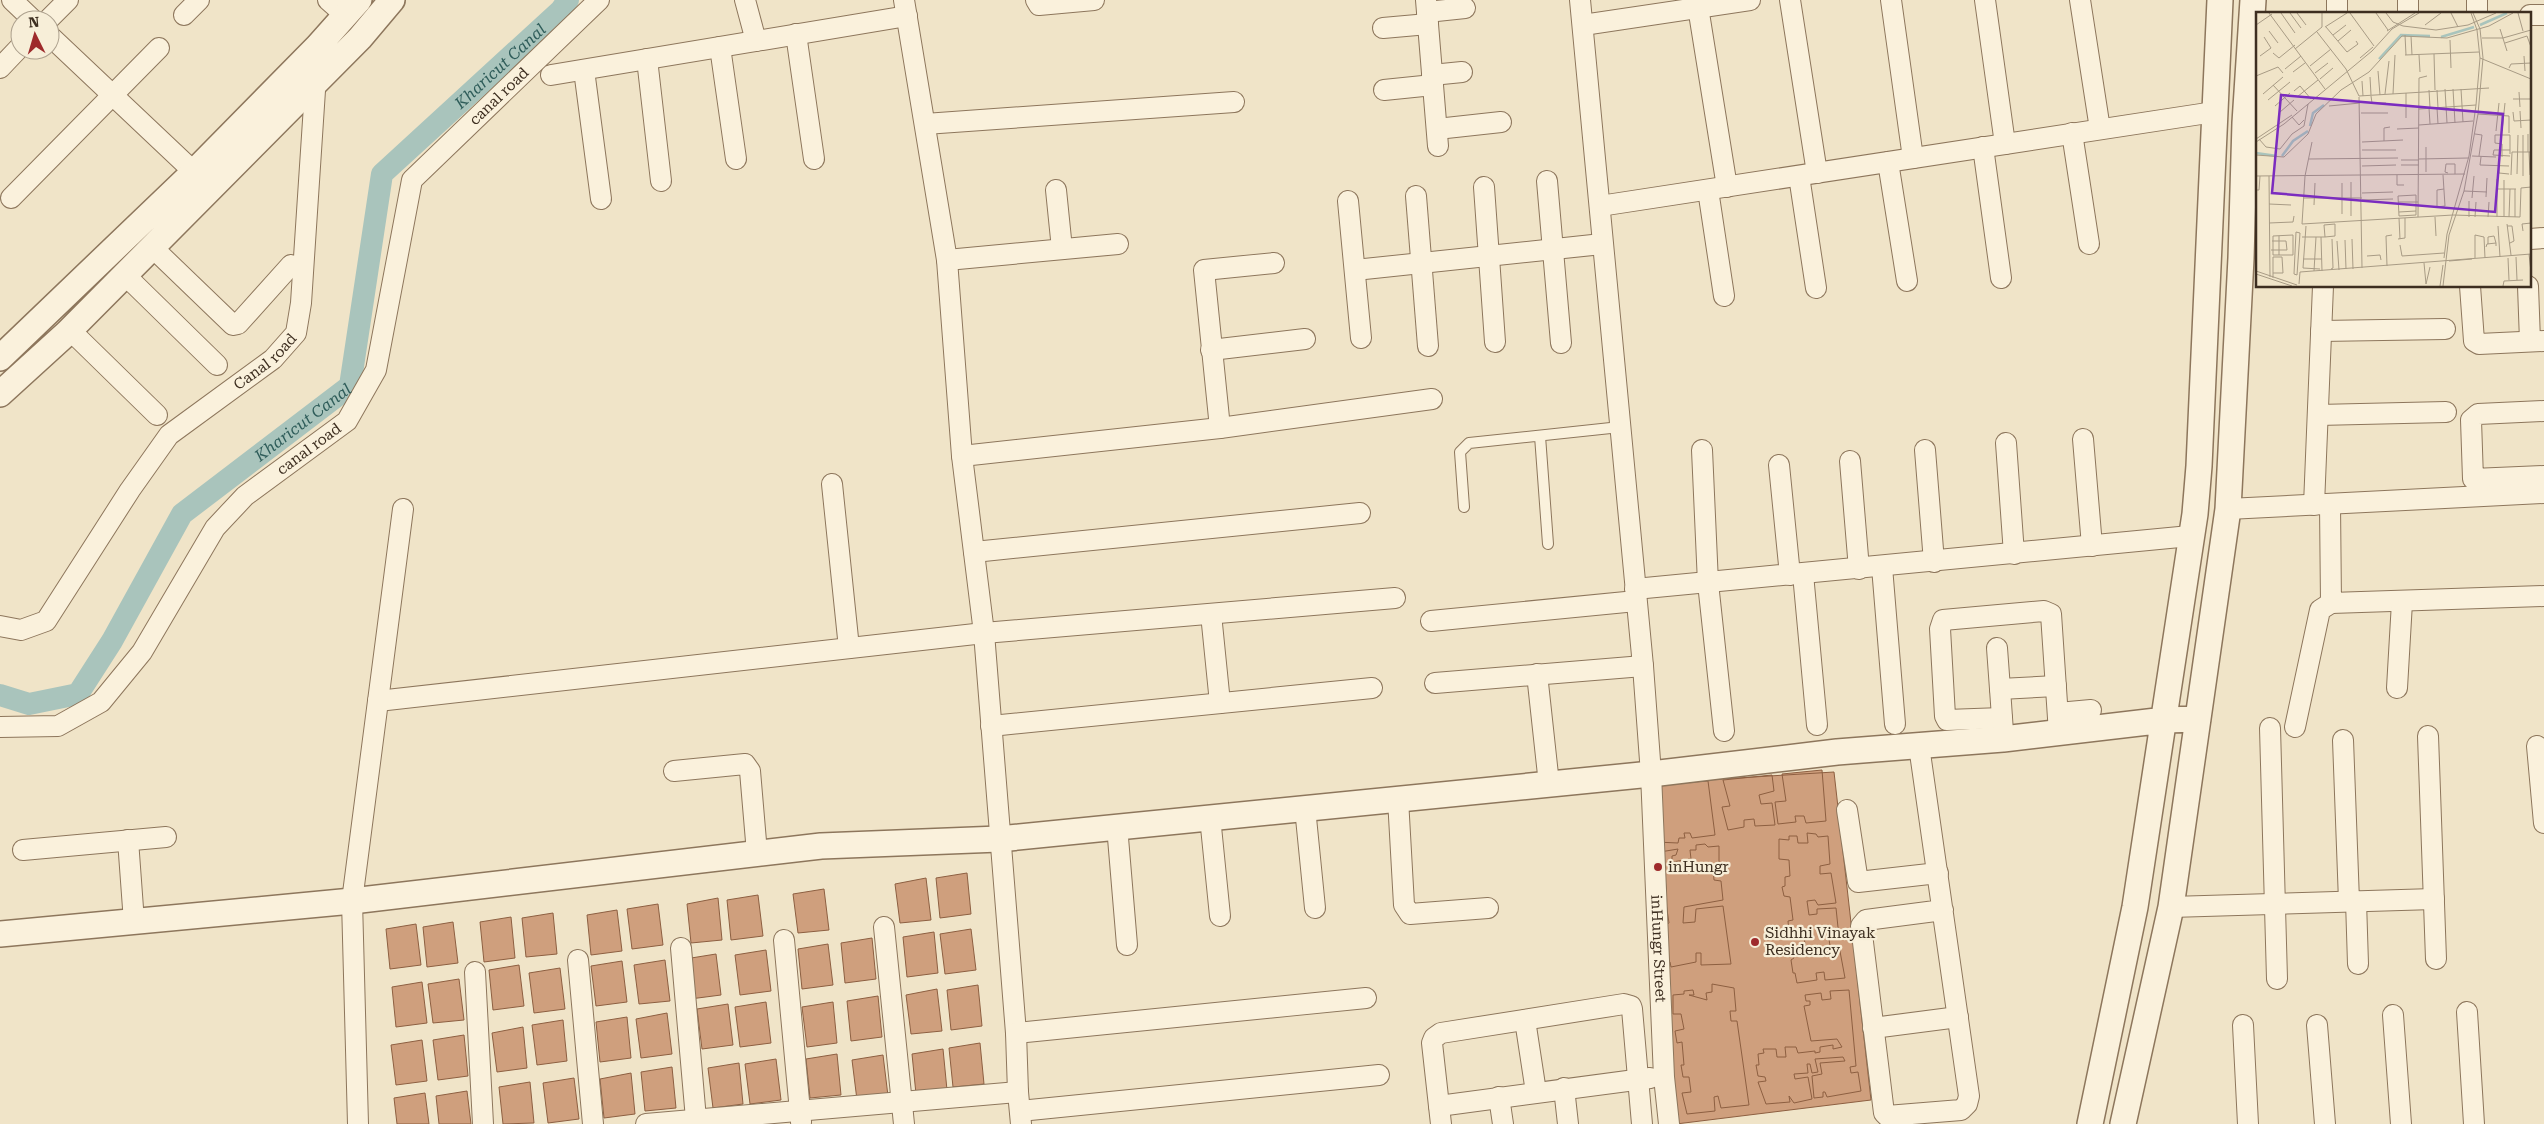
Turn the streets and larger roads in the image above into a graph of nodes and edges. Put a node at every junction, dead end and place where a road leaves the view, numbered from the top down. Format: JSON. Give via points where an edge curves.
{"nodes":[{"id":1,"x":12,"y":0,"type":"edge"},
{"id":2,"x":68,"y":0,"type":"edge"},
{"id":3,"x":199,"y":0,"type":"edge"},
{"id":4,"x":392,"y":0,"type":"edge"},
{"id":5,"x":599,"y":0,"type":"edge"},
{"id":6,"x":744,"y":0,"type":"edge"},
{"id":7,"x":1036,"y":0,"type":"edge"},
{"id":8,"x":1094,"y":0,"type":"edge"},
{"id":9,"x":1580,"y":0,"type":"edge"},
{"id":10,"x":1750,"y":0,"type":"edge"},
{"id":11,"x":1790,"y":0,"type":"edge"},
{"id":12,"x":1891,"y":0,"type":"edge"},
{"id":13,"x":1985,"y":0,"type":"edge"},
{"id":14,"x":2080,"y":0,"type":"edge"},
{"id":15,"x":2220,"y":0,"type":"edge"},
{"id":16,"x":1704,"y":4,"type":"edge"},
{"id":17,"x":344,"y":5,"type":"edge"},
{"id":18,"x":906,"y":8,"type":"edge"},
{"id":19,"x":1465,"y":8,"type":"dead end"},
{"id":20,"x":22,"y":10,"type":"edge"},
{"id":21,"x":58,"y":10,"type":"edge"},
{"id":22,"x":1427,"y":12,"type":"edge"},
{"id":23,"x":184,"y":15,"type":"dead end"},
{"id":24,"x":2255,"y":15,"type":"edge"},
{"id":25,"x":1583,"y":24,"type":"junction"},
{"id":26,"x":1382,"y":28,"type":"dead end"},
{"id":27,"x":796,"y":34,"type":"junction"},
{"id":28,"x":756,"y":41,"type":"junction"},
{"id":29,"x":60,"y":46,"type":"edge"},
{"id":30,"x":318,"y":46,"type":"junction"},
{"id":31,"x":720,"y":47,"type":"junction"},
{"id":32,"x":158,"y":48,"type":"dead end"},
{"id":33,"x":10,"y":58,"type":"edge"},
{"id":34,"x":647,"y":59,"type":"junction"},
{"id":35,"x":0,"y":68,"type":"edge"},
{"id":36,"x":584,"y":70,"type":"junction"},
{"id":37,"x":1462,"y":72,"type":"dead end"},
{"id":38,"x":551,"y":75,"type":"dead end"},
{"id":39,"x":1433,"y":80,"type":"junction"},
{"id":40,"x":315,"y":82,"type":"junction"},
{"id":41,"x":1384,"y":90,"type":"dead end"},
{"id":42,"x":111,"y":94,"type":"junction"},
{"id":43,"x":1234,"y":102,"type":"dead end"},
{"id":44,"x":2214,"y":112,"type":"junction"},
{"id":45,"x":1501,"y":122,"type":"dead end"},
{"id":46,"x":925,"y":124,"type":"junction"},
{"id":47,"x":2100,"y":129,"type":"junction"},
{"id":48,"x":2072,"y":133,"type":"junction"},
{"id":49,"x":2005,"y":144,"type":"junction"},
{"id":50,"x":1983,"y":148,"type":"junction"},
{"id":51,"x":1912,"y":158,"type":"junction"},
{"id":52,"x":736,"y":159,"type":"dead end"},
{"id":53,"x":814,"y":159,"type":"dead end"},
{"id":54,"x":1888,"y":162,"type":"junction"},
{"id":55,"x":194,"y":172,"type":"junction"},
{"id":56,"x":1808,"y":174,"type":"junction"},
{"id":57,"x":662,"y":181,"type":"dead end"},
{"id":58,"x":1547,"y":181,"type":"dead end"},
{"id":59,"x":1484,"y":187,"type":"dead end"},
{"id":60,"x":1717,"y":188,"type":"junction"},
{"id":61,"x":1056,"y":190,"type":"dead end"},
{"id":62,"x":1416,"y":196,"type":"dead end"},
{"id":63,"x":11,"y":198,"type":"dead end"},
{"id":64,"x":601,"y":199,"type":"dead end"},
{"id":65,"x":1348,"y":201,"type":"dead end"},
{"id":66,"x":1600,"y":206,"type":"junction"},
{"id":67,"x":1118,"y":244,"type":"dead end"},
{"id":68,"x":1602,"y":244,"type":"junction"},
{"id":69,"x":2089,"y":244,"type":"dead end"},
{"id":70,"x":152,"y":247,"type":"junction"},
{"id":71,"x":1062,"y":249,"type":"junction"},
{"id":72,"x":1552,"y":250,"type":"junction"},
{"id":73,"x":1489,"y":256,"type":"junction"},
{"id":74,"x":2250,"y":258,"type":"edge"},
{"id":75,"x":947,"y":260,"type":"junction"},
{"id":76,"x":1274,"y":264,"type":"dead end"},
{"id":77,"x":1421,"y":264,"type":"junction"},
{"id":78,"x":291,"y":265,"type":"dead end"},
{"id":79,"x":1355,"y":270,"type":"junction"},
{"id":80,"x":124,"y":274,"type":"junction"},
{"id":81,"x":2001,"y":278,"type":"dead end"},
{"id":82,"x":1908,"y":281,"type":"dead end"},
{"id":83,"x":1816,"y":288,"type":"dead end"},
{"id":84,"x":2323,"y":288,"type":"edge"},
{"id":85,"x":2470,"y":288,"type":"edge"},
{"id":86,"x":2528,"y":288,"type":"edge"},
{"id":87,"x":1724,"y":296,"type":"dead end"},
{"id":88,"x":2445,"y":329,"type":"dead end"},
{"id":89,"x":70,"y":330,"type":"junction"},
{"id":90,"x":2321,"y":331,"type":"junction"},
{"id":91,"x":1361,"y":338,"type":"dead end"},
{"id":92,"x":1305,"y":339,"type":"dead end"},
{"id":93,"x":2537,"y":341,"type":"edge"},
{"id":94,"x":1495,"y":342,"type":"dead end"},
{"id":95,"x":1561,"y":342,"type":"dead end"},
{"id":96,"x":1428,"y":346,"type":"dead end"},
{"id":97,"x":1211,"y":350,"type":"junction"},
{"id":98,"x":0,"y":358,"type":"edge"},
{"id":99,"x":217,"y":365,"type":"dead end"},
{"id":100,"x":0,"y":394,"type":"edge"},
{"id":101,"x":1432,"y":399,"type":"dead end"},
{"id":102,"x":2544,"y":410,"type":"edge"},
{"id":103,"x":2446,"y":412,"type":"dead end"},
{"id":104,"x":157,"y":415,"type":"dead end"},
{"id":105,"x":2318,"y":415,"type":"junction"},
{"id":106,"x":1220,"y":428,"type":"junction"},
{"id":107,"x":2083,"y":439,"type":"dead end"},
{"id":108,"x":2006,"y":443,"type":"dead end"},
{"id":109,"x":1702,"y":450,"type":"dead end"},
{"id":110,"x":1926,"y":450,"type":"dead end"},
{"id":111,"x":962,"y":456,"type":"junction"},
{"id":112,"x":1850,"y":460,"type":"dead end"},
{"id":113,"x":1779,"y":465,"type":"dead end"},
{"id":114,"x":2544,"y":476,"type":"edge"},
{"id":115,"x":832,"y":484,"type":"dead end"},
{"id":116,"x":2544,"y":493,"type":"edge"},
{"id":117,"x":2322,"y":505,"type":"junction"},
{"id":118,"x":403,"y":509,"type":"dead end"},
{"id":119,"x":2228,"y":509,"type":"junction"},
{"id":120,"x":1360,"y":513,"type":"dead end"},
{"id":121,"x":2190,"y":536,"type":"junction"},
{"id":122,"x":2092,"y":546,"type":"junction"},
{"id":123,"x":974,"y":552,"type":"junction"},
{"id":124,"x":2014,"y":554,"type":"junction"},
{"id":125,"x":1934,"y":562,"type":"junction"},
{"id":126,"x":1882,"y":567,"type":"junction"},
{"id":127,"x":1859,"y":569,"type":"junction"},
{"id":128,"x":1796,"y":574,"type":"junction"},
{"id":129,"x":1708,"y":583,"type":"junction"},
{"id":130,"x":1636,"y":595,"type":"junction"},
{"id":131,"x":2544,"y":596,"type":"edge"},
{"id":132,"x":1395,"y":598,"type":"dead end"},
{"id":133,"x":2402,"y":602,"type":"junction"},
{"id":134,"x":2332,"y":603,"type":"junction"},
{"id":135,"x":1211,"y":614,"type":"junction"},
{"id":136,"x":1431,"y":621,"type":"dead end"},
{"id":137,"x":0,"y":626,"type":"edge"},
{"id":138,"x":984,"y":633,"type":"junction"},
{"id":139,"x":849,"y":648,"type":"junction"},
{"id":140,"x":1997,"y":648,"type":"dead end"},
{"id":141,"x":1643,"y":666,"type":"junction"},
{"id":142,"x":1537,"y":674,"type":"junction"},
{"id":143,"x":1435,"y":683,"type":"dead end"},
{"id":144,"x":2056,"y":686,"type":"junction"},
{"id":145,"x":1372,"y":688,"type":"dead end"},
{"id":146,"x":2397,"y":688,"type":"dead end"},
{"id":147,"x":2000,"y":689,"type":"junction"},
{"id":148,"x":378,"y":700,"type":"junction"},
{"id":149,"x":1220,"y":703,"type":"junction"},
{"id":150,"x":2091,"y":710,"type":"dead end"},
{"id":151,"x":2165,"y":720,"type":"junction"},
{"id":152,"x":2198,"y":720,"type":"junction"},
{"id":153,"x":2058,"y":723,"type":"junction"},
{"id":154,"x":1817,"y":724,"type":"dead end"},
{"id":155,"x":1895,"y":724,"type":"dead end"},
{"id":156,"x":991,"y":726,"type":"junction"},
{"id":157,"x":0,"y":727,"type":"edge"},
{"id":158,"x":2295,"y":727,"type":"dead end"},
{"id":159,"x":2002,"y":728,"type":"junction"},
{"id":160,"x":2270,"y":728,"type":"dead end"},
{"id":161,"x":1724,"y":731,"type":"dead end"},
{"id":162,"x":2428,"y":736,"type":"dead end"},
{"id":163,"x":2343,"y":740,"type":"dead end"},
{"id":164,"x":1919,"y":746,"type":"junction"},
{"id":165,"x":2537,"y":746,"type":"dead end"},
{"id":166,"x":674,"y":771,"type":"dead end"},
{"id":167,"x":1651,"y":774,"type":"junction"},
{"id":168,"x":1549,"y":784,"type":"junction"},
{"id":169,"x":1398,"y":799,"type":"junction"},
{"id":170,"x":1305,"y":808,"type":"junction"},
{"id":171,"x":1847,"y":810,"type":"dead end"},
{"id":172,"x":1210,"y":817,"type":"junction"},
{"id":173,"x":2544,"y":823,"type":"edge"},
{"id":174,"x":1117,"y":826,"type":"junction"},
{"id":175,"x":166,"y":837,"type":"dead end"},
{"id":176,"x":999,"y":839,"type":"junction"},
{"id":177,"x":128,"y":840,"type":"junction"},
{"id":178,"x":23,"y":850,"type":"dead end"},
{"id":179,"x":757,"y":853,"type":"junction"},
{"id":180,"x":1938,"y":873,"type":"junction"},
{"id":181,"x":2434,"y":899,"type":"junction"},
{"id":182,"x":352,"y":901,"type":"junction"},
{"id":183,"x":2352,"y":901,"type":"junction"},
{"id":184,"x":2275,"y":904,"type":"junction"},
{"id":185,"x":2171,"y":907,"type":"junction"},
{"id":186,"x":1315,"y":908,"type":"dead end"},
{"id":187,"x":1488,"y":908,"type":"dead end"},
{"id":188,"x":1943,"y":910,"type":"junction"},
{"id":189,"x":1220,"y":916,"type":"dead end"},
{"id":190,"x":134,"y":922,"type":"junction"},
{"id":191,"x":884,"y":927,"type":"dead end"},
{"id":192,"x":0,"y":934,"type":"edge"},
{"id":193,"x":784,"y":940,"type":"dead end"},
{"id":194,"x":1127,"y":945,"type":"dead end"},
{"id":195,"x":681,"y":948,"type":"dead end"},
{"id":196,"x":2436,"y":959,"type":"dead end"},
{"id":197,"x":578,"y":960,"type":"dead end"},
{"id":198,"x":2358,"y":964,"type":"dead end"},
{"id":199,"x":475,"y":972,"type":"dead end"},
{"id":200,"x":2277,"y":979,"type":"dead end"},
{"id":201,"x":1366,"y":998,"type":"dead end"},
{"id":202,"x":2467,"y":1012,"type":"dead end"},
{"id":203,"x":2393,"y":1015,"type":"dead end"},
{"id":204,"x":1958,"y":1017,"type":"junction"},
{"id":205,"x":1525,"y":1020,"type":"junction"},
{"id":206,"x":2317,"y":1024,"type":"dead end"},
{"id":207,"x":2243,"y":1025,"type":"dead end"},
{"id":208,"x":1873,"y":1028,"type":"junction"},
{"id":209,"x":1016,"y":1033,"type":"junction"},
{"id":210,"x":1379,"y":1075,"type":"dead end"},
{"id":211,"x":1664,"y":1077,"type":"junction"},
{"id":212,"x":1638,"y":1080,"type":"junction"},
{"id":213,"x":1564,"y":1088,"type":"junction"},
{"id":214,"x":1536,"y":1092,"type":"junction"},
{"id":215,"x":1499,"y":1098,"type":"junction"},
{"id":216,"x":902,"y":1102,"type":"junction"},
{"id":217,"x":1020,"y":1109,"type":"edge"},
{"id":218,"x":1440,"y":1115,"type":"edge"},
{"id":219,"x":801,"y":1117,"type":"edge"},
{"id":220,"x":696,"y":1119,"type":"junction"},
{"id":221,"x":358,"y":1124,"type":"edge"},
{"id":222,"x":483,"y":1124,"type":"edge"},
{"id":223,"x":593,"y":1124,"type":"edge"},
{"id":224,"x":646,"y":1124,"type":"edge"},
{"id":225,"x":904,"y":1124,"type":"edge"},
{"id":226,"x":1503,"y":1124,"type":"edge"},
{"id":227,"x":1568,"y":1124,"type":"edge"},
{"id":228,"x":1642,"y":1124,"type":"edge"},
{"id":229,"x":1669,"y":1124,"type":"edge"},
{"id":230,"x":2090,"y":1124,"type":"edge"},
{"id":231,"x":2123,"y":1124,"type":"edge"},
{"id":232,"x":2248,"y":1124,"type":"edge"},
{"id":233,"x":2325,"y":1124,"type":"edge"},
{"id":234,"x":2401,"y":1124,"type":"edge"},
{"id":235,"x":2474,"y":1124,"type":"edge"}],
"edges":[{"from":1,"to":20,"type":"street"},
{"from":2,"to":21,"type":"street"},
{"from":3,"to":23,"type":"street"},
{"from":4,"to":40,"type":"street","via":[[360,38]]},
{"from":5,"to":157,"type":"street","name":"canal road","via":[[412,180],[376,370],[347,420],[246,496],[215,528],[142,652],[101,702],[58,726]]},
{"from":6,"to":28,"type":"street"},
{"from":7,"to":8,"type":"street","via":[[1039,5]]},
{"from":9,"to":25,"type":"street","name":"inHungr Street"},
{"from":10,"to":16,"type":"street"},
{"from":11,"to":56,"type":"street"},
{"from":12,"to":51,"type":"street"},
{"from":13,"to":49,"type":"street"},
{"from":14,"to":47,"type":"street"},
{"from":15,"to":44,"type":"street"},
{"from":16,"to":25,"type":"street"},
{"from":16,"to":60,"type":"street"},
{"from":17,"to":30,"type":"street"},
{"from":18,"to":27,"type":"street"},
{"from":18,"to":46,"type":"street"},
{"from":19,"to":22,"type":"street"},
{"from":22,"to":26,"type":"street"},
{"from":22,"to":39,"type":"street"},
{"from":24,"to":74,"type":"street","via":[[2245,124]]},
{"from":25,"to":66,"type":"street","name":"inHungr Street"},
{"from":27,"to":28,"type":"street"},
{"from":27,"to":53,"type":"street"},
{"from":28,"to":31,"type":"street"},
{"from":29,"to":42,"type":"street"},
{"from":30,"to":40,"type":"street","name":"Canal road"},
{"from":30,"to":55,"type":"street"},
{"from":31,"to":34,"type":"street"},
{"from":31,"to":52,"type":"street"},
{"from":32,"to":42,"type":"street"},
{"from":33,"to":35,"type":"street"},
{"from":34,"to":36,"type":"street"},
{"from":34,"to":57,"type":"street"},
{"from":36,"to":38,"type":"street"},
{"from":36,"to":64,"type":"street"},
{"from":37,"to":39,"type":"street"},
{"from":39,"to":41,"type":"street"},
{"from":39,"to":45,"type":"street","via":[[1438,137]]},
{"from":40,"to":70,"type":"street"},
{"from":40,"to":137,"type":"street","name":"Canal road","via":[[301,303],[296,333],[273,359],[169,435],[46,621],[21,630]]},
{"from":42,"to":55,"type":"street"},
{"from":42,"to":63,"type":"street"},
{"from":43,"to":46,"type":"street"},
{"from":44,"to":47,"type":"street"},
{"from":44,"to":121,"type":"street","via":[[2199,466]]},
{"from":46,"to":75,"type":"street"},
{"from":47,"to":48,"type":"street"},
{"from":48,"to":49,"type":"street"},
{"from":48,"to":69,"type":"street"},
{"from":49,"to":50,"type":"street"},
{"from":50,"to":51,"type":"street"},
{"from":50,"to":81,"type":"street"},
{"from":51,"to":54,"type":"street"},
{"from":54,"to":56,"type":"street"},
{"from":54,"to":82,"type":"street"},
{"from":55,"to":98,"type":"street"},
{"from":56,"to":60,"type":"street"},
{"from":56,"to":83,"type":"street"},
{"from":58,"to":72,"type":"street"},
{"from":59,"to":73,"type":"street"},
{"from":60,"to":66,"type":"street"},
{"from":60,"to":87,"type":"street"},
{"from":61,"to":71,"type":"street"},
{"from":62,"to":77,"type":"street"},
{"from":65,"to":79,"type":"street"},
{"from":66,"to":68,"type":"street","name":"inHungr Street"},
{"from":67,"to":71,"type":"street"},
{"from":68,"to":72,"type":"street"},
{"from":68,"to":130,"type":"street","name":"inHungr Street"},
{"from":70,"to":78,"type":"street","via":[[234,325]]},
{"from":70,"to":80,"type":"street"},
{"from":71,"to":75,"type":"street"},
{"from":72,"to":73,"type":"street"},
{"from":72,"to":95,"type":"street"},
{"from":73,"to":77,"type":"street"},
{"from":73,"to":94,"type":"street"},
{"from":74,"to":119,"type":"street"},
{"from":75,"to":111,"type":"street"},
{"from":76,"to":97,"type":"street","via":[[1204,270]]},
{"from":77,"to":79,"type":"street"},
{"from":77,"to":96,"type":"street"},
{"from":79,"to":91,"type":"street"},
{"from":80,"to":89,"type":"street"},
{"from":80,"to":99,"type":"street"},
{"from":84,"to":90,"type":"street"},
{"from":85,"to":93,"type":"street","via":[[2474,342]]},
{"from":86,"to":93,"type":"street"},
{"from":88,"to":90,"type":"street"},
{"from":89,"to":100,"type":"street"},
{"from":89,"to":104,"type":"street"},
{"from":90,"to":105,"type":"street"},
{"from":92,"to":97,"type":"street"},
{"from":97,"to":106,"type":"street"},
{"from":101,"to":106,"type":"street"},
{"from":102,"to":114,"type":"street","via":[[2478,414],[2471,420],[2473,479]]},
{"from":103,"to":105,"type":"street"},
{"from":105,"to":117,"type":"street"},
{"from":106,"to":111,"type":"street"},
{"from":107,"to":122,"type":"street"},
{"from":108,"to":124,"type":"street"},
{"from":109,"to":129,"type":"street"},
{"from":110,"to":125,"type":"street"},
{"from":111,"to":123,"type":"street"},
{"from":112,"to":127,"type":"street"},
{"from":113,"to":128,"type":"street"},
{"from":115,"to":139,"type":"street"},
{"from":116,"to":117,"type":"street"},
{"from":117,"to":119,"type":"street"},
{"from":117,"to":134,"type":"street"},
{"from":118,"to":148,"type":"street"},
{"from":119,"to":152,"type":"street"},
{"from":120,"to":123,"type":"street"},
{"from":121,"to":122,"type":"street"},
{"from":121,"to":151,"type":"street"},
{"from":122,"to":124,"type":"street"},
{"from":123,"to":138,"type":"street"},
{"from":124,"to":125,"type":"street"},
{"from":125,"to":126,"type":"street"},
{"from":126,"to":127,"type":"street"},
{"from":126,"to":155,"type":"street"},
{"from":127,"to":128,"type":"street"},
{"from":128,"to":129,"type":"street"},
{"from":128,"to":154,"type":"street"},
{"from":129,"to":130,"type":"street"},
{"from":129,"to":161,"type":"street"},
{"from":130,"to":136,"type":"street"},
{"from":130,"to":141,"type":"street","name":"inHungr Street"},
{"from":131,"to":133,"type":"street"},
{"from":132,"to":135,"type":"street"},
{"from":133,"to":134,"type":"street"},
{"from":133,"to":146,"type":"street"},
{"from":134,"to":158,"type":"street","via":[[2320,610]]},
{"from":135,"to":138,"type":"street"},
{"from":135,"to":149,"type":"street"},
{"from":138,"to":139,"type":"street"},
{"from":138,"to":156,"type":"street"},
{"from":139,"to":148,"type":"street"},
{"from":140,"to":147,"type":"street"},
{"from":141,"to":142,"type":"street"},
{"from":141,"to":167,"type":"street","name":"inHungr Street"},
{"from":142,"to":143,"type":"street"},
{"from":142,"to":168,"type":"street"},
{"from":144,"to":147,"type":"street"},
{"from":144,"to":153,"type":"street"},
{"from":144,"to":159,"type":"street","via":[[2053,618],[2049,613],[1943,620],[1940,629],[1947,720]]},
{"from":145,"to":149,"type":"street"},
{"from":147,"to":159,"type":"street"},
{"from":148,"to":182,"type":"street"},
{"from":149,"to":156,"type":"street"},
{"from":150,"to":153,"type":"street"},
{"from":151,"to":152,"type":"street"},
{"from":151,"to":153,"type":"street"},
{"from":151,"to":230,"type":"street","via":[[2135,907]]},
{"from":152,"to":185,"type":"street"},
{"from":153,"to":159,"type":"street"},
{"from":156,"to":176,"type":"street"},
{"from":159,"to":164,"type":"street"},
{"from":160,"to":184,"type":"street"},
{"from":162,"to":181,"type":"street"},
{"from":163,"to":183,"type":"street"},
{"from":164,"to":167,"type":"street","via":[[1837,752]]},
{"from":164,"to":180,"type":"street"},
{"from":165,"to":173,"type":"street"},
{"from":166,"to":179,"type":"street","via":[[745,764],[750,771]]},
{"from":167,"to":168,"type":"street"},
{"from":167,"to":211,"type":"street","name":"inHungr Street"},
{"from":168,"to":169,"type":"street"},
{"from":169,"to":170,"type":"street"},
{"from":169,"to":187,"type":"street","via":[[1404,905],[1410,914]]},
{"from":170,"to":172,"type":"street"},
{"from":170,"to":186,"type":"street"},
{"from":171,"to":180,"type":"street","via":[[1858,882]]},
{"from":172,"to":174,"type":"street"},
{"from":172,"to":189,"type":"street"},
{"from":174,"to":176,"type":"street"},
{"from":174,"to":194,"type":"street"},
{"from":175,"to":177,"type":"street"},
{"from":176,"to":179,"type":"street","via":[[821,846]]},
{"from":176,"to":209,"type":"street"},
{"from":177,"to":178,"type":"street"},
{"from":177,"to":190,"type":"street"},
{"from":179,"to":182,"type":"street"},
{"from":180,"to":188,"type":"street"},
{"from":181,"to":183,"type":"street"},
{"from":181,"to":196,"type":"street"},
{"from":182,"to":190,"type":"street"},
{"from":182,"to":221,"type":"street"},
{"from":183,"to":184,"type":"street"},
{"from":183,"to":198,"type":"street"},
{"from":184,"to":185,"type":"street"},
{"from":184,"to":200,"type":"street"},
{"from":185,"to":231,"type":"street"},
{"from":188,"to":204,"type":"street"},
{"from":188,"to":208,"type":"street","via":[[1863,922],[1861,930]]},
{"from":190,"to":192,"type":"street"},
{"from":191,"to":216,"type":"street"},
{"from":193,"to":219,"type":"street"},
{"from":195,"to":220,"type":"street"},
{"from":197,"to":223,"type":"street"},
{"from":199,"to":222,"type":"street"},
{"from":201,"to":209,"type":"street"},
{"from":202,"to":235,"type":"street"},
{"from":203,"to":234,"type":"street"},
{"from":204,"to":208,"type":"street"},
{"from":204,"to":208,"type":"street","via":[[1970,1096],[1961,1110],[1887,1116]]},
{"from":205,"to":212,"type":"street","via":[[1624,1004],[1631,1006]]},
{"from":205,"to":214,"type":"street"},
{"from":205,"to":218,"type":"street","via":[[1441,1033],[1434,1038],[1432,1051]]},
{"from":206,"to":233,"type":"street"},
{"from":207,"to":232,"type":"street"},
{"from":209,"to":217,"type":"street"},
{"from":210,"to":217,"type":"street"},
{"from":211,"to":212,"type":"street"},
{"from":211,"to":229,"type":"street","name":"inHungr Street"},
{"from":212,"to":213,"type":"street"},
{"from":212,"to":228,"type":"street"},
{"from":213,"to":214,"type":"street"},
{"from":213,"to":227,"type":"street"},
{"from":214,"to":215,"type":"street"},
{"from":215,"to":218,"type":"street"},
{"from":215,"to":226,"type":"street"},
{"from":216,"to":217,"type":"street"},
{"from":216,"to":219,"type":"street"},
{"from":216,"to":225,"type":"street"},
{"from":219,"to":220,"type":"street"},
{"from":220,"to":224,"type":"street"}]}
